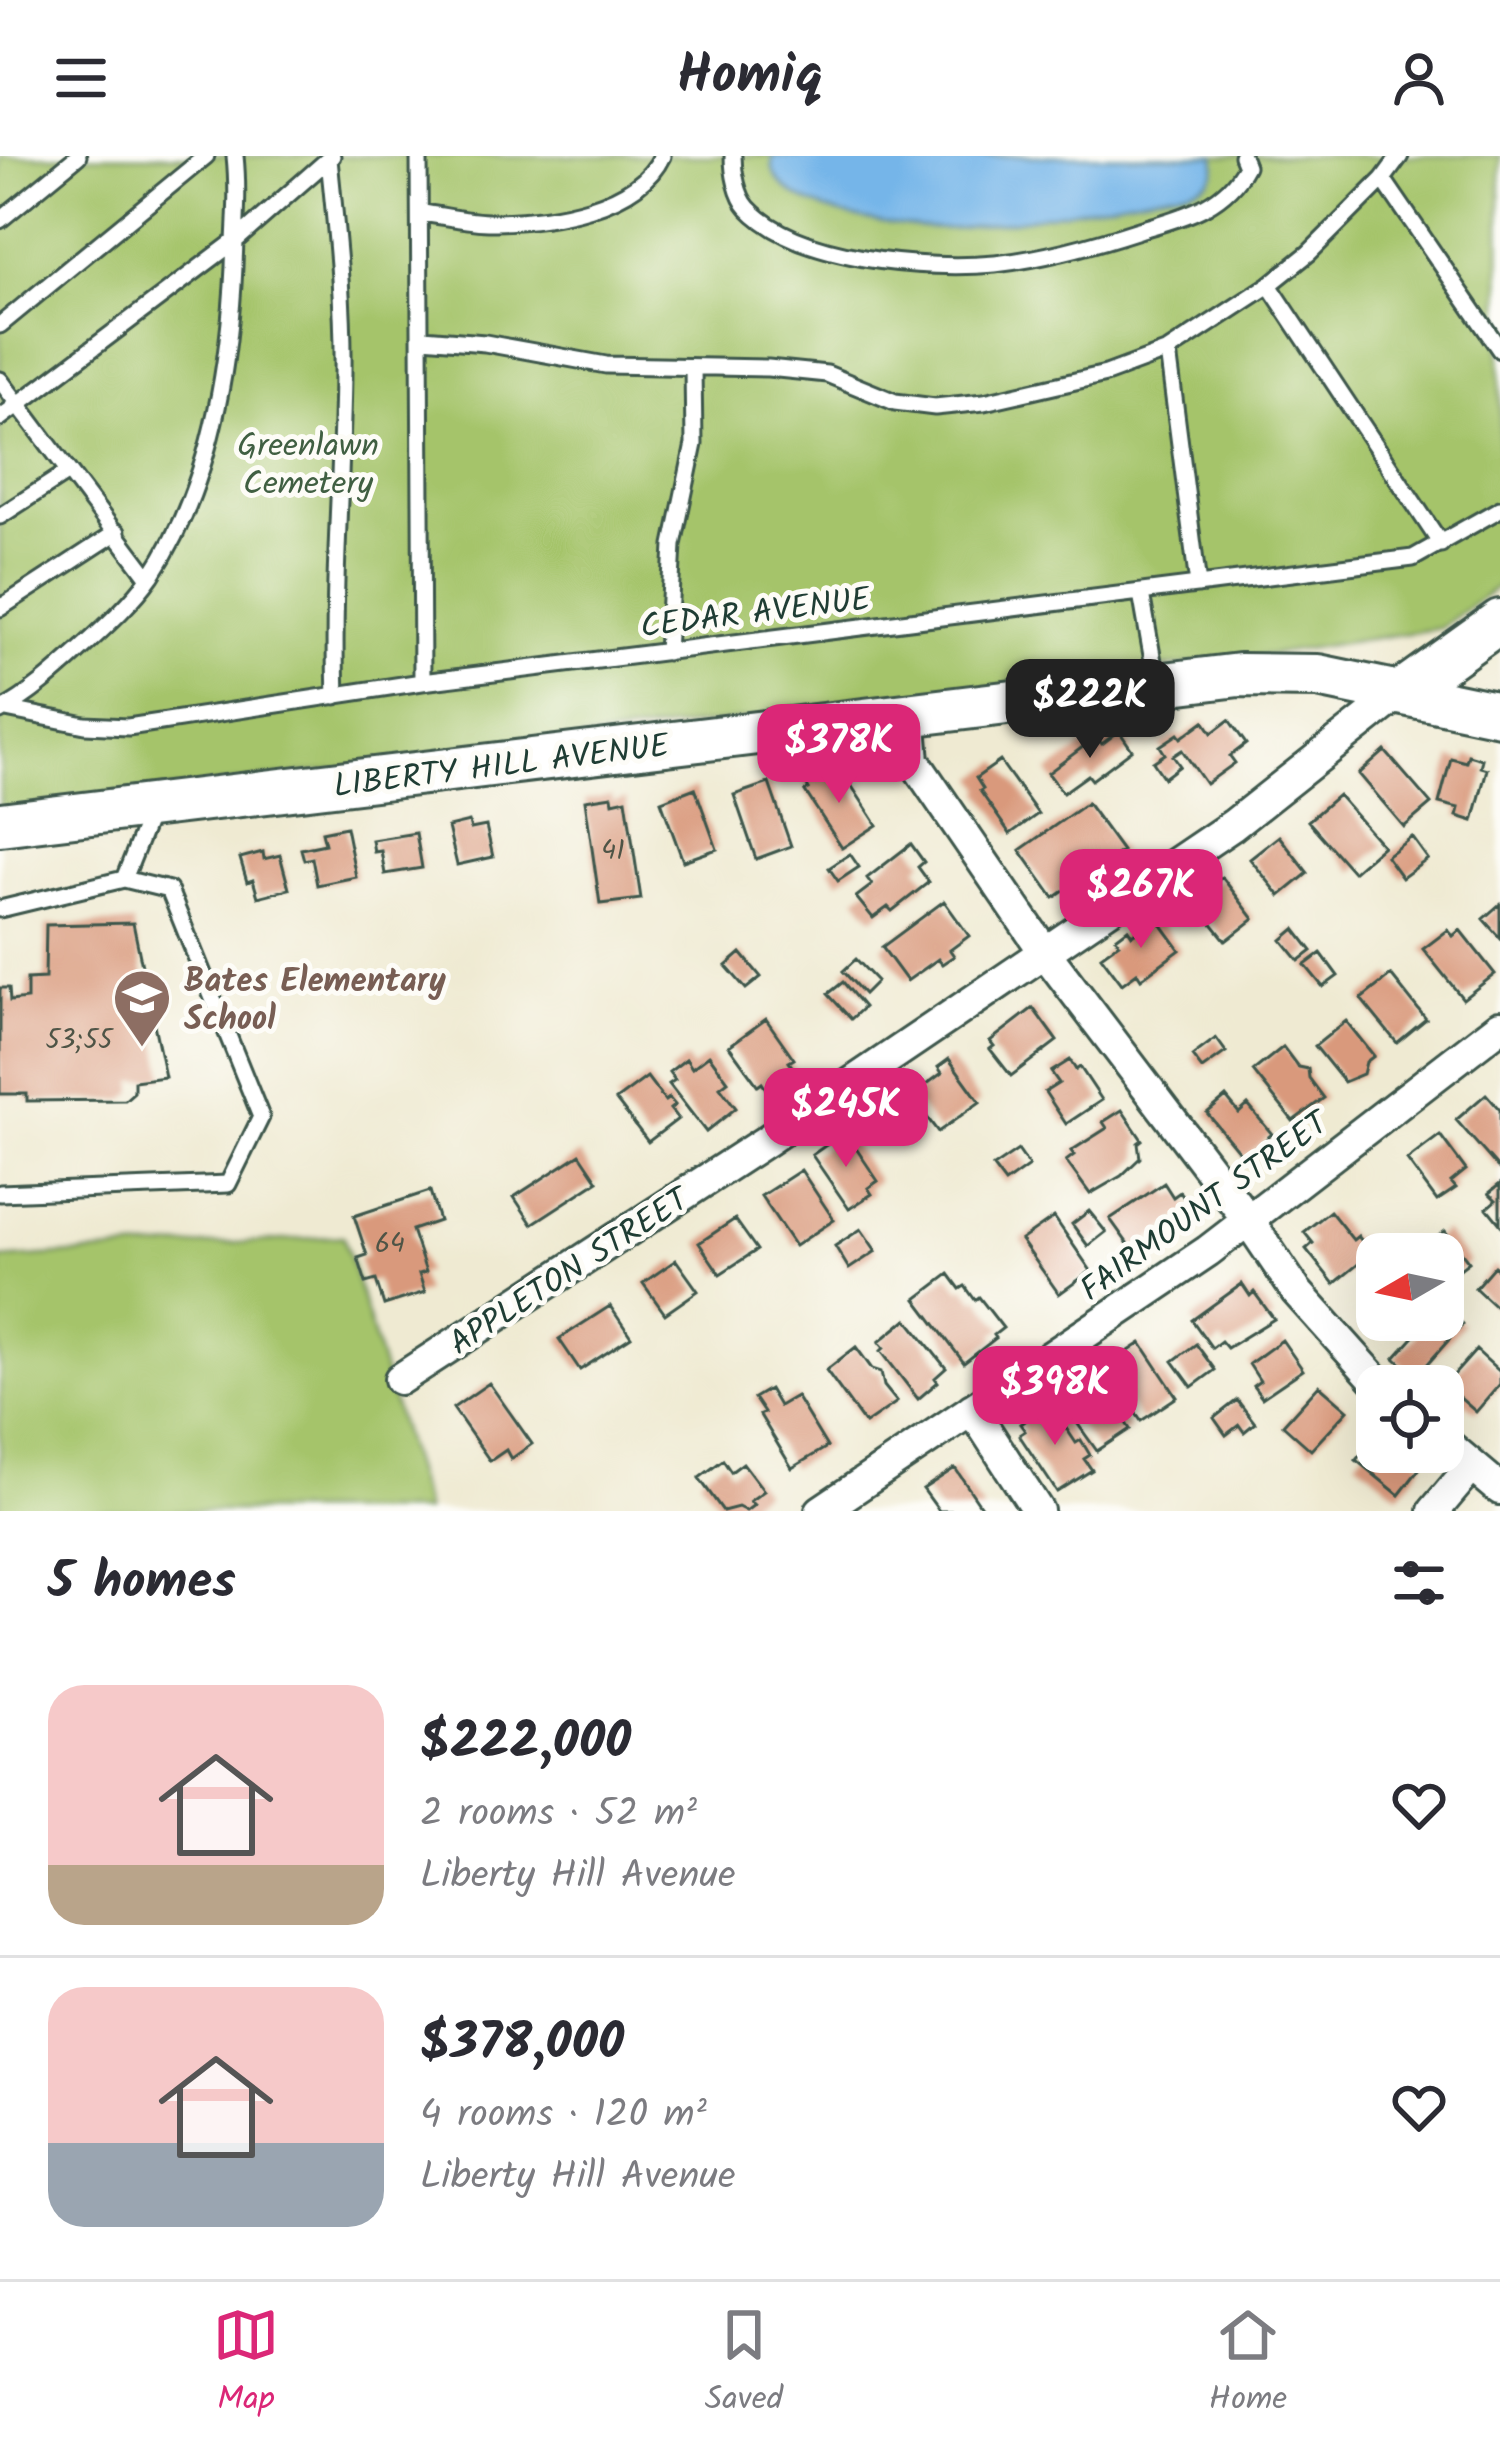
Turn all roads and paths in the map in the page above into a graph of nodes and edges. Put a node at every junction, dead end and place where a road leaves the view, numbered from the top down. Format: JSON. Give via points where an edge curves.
{"nodes":[{"id":1,"x":77,"y":156,"type":"edge"},
{"id":2,"x":206,"y":156,"type":"edge"},
{"id":3,"x":235,"y":156,"type":"edge"},
{"id":4,"x":419,"y":156,"type":"edge"},
{"id":5,"x":662,"y":156,"type":"edge"},
{"id":6,"x":733,"y":156,"type":"edge"},
{"id":7,"x":1242,"y":156,"type":"edge"},
{"id":8,"x":1400,"y":156,"type":"edge"},
{"id":9,"x":331,"y":158,"type":"edge"},
{"id":10,"x":1383,"y":179,"type":"junction"},
{"id":11,"x":422,"y":213,"type":"junction"},
{"id":12,"x":0,"y":220,"type":"edge"},
{"id":13,"x":235,"y":241,"type":"junction"},
{"id":14,"x":1269,"y":285,"type":"junction"},
{"id":15,"x":0,"y":325,"type":"edge"},
{"id":16,"x":423,"y":338,"type":"junction"},
{"id":17,"x":1500,"y":350,"type":"edge"},
{"id":18,"x":1168,"y":351,"type":"junction"},
{"id":19,"x":693,"y":367,"type":"junction"},
{"id":20,"x":0,"y":380,"type":"edge"},
{"id":21,"x":19,"y":407,"type":"junction"},
{"id":22,"x":0,"y":418,"type":"edge"},
{"id":23,"x":68,"y":472,"type":"junction"},
{"id":24,"x":1500,"y":509,"type":"edge"},
{"id":25,"x":0,"y":516,"type":"edge"},
{"id":26,"x":117,"y":532,"type":"junction"},
{"id":27,"x":1441,"y":544,"type":"junction"},
{"id":28,"x":149,"y":578,"type":"junction"},
{"id":29,"x":1198,"y":585,"type":"junction"},
{"id":30,"x":1141,"y":593,"type":"junction"},
{"id":31,"x":0,"y":608,"type":"edge"},
{"id":32,"x":1500,"y":621,"type":"edge"},
{"id":33,"x":667,"y":652,"type":"junction"},
{"id":34,"x":422,"y":682,"type":"junction"},
{"id":35,"x":1157,"y":686,"type":"junction"},
{"id":36,"x":1401,"y":692,"type":"junction"},
{"id":37,"x":336,"y":696,"type":"junction"},
{"id":38,"x":3,"y":710,"type":"edge"},
{"id":39,"x":910,"y":714,"type":"junction"},
{"id":40,"x":1500,"y":714,"type":"edge"},
{"id":41,"x":154,"y":805,"type":"junction"},
{"id":42,"x":6,"y":831,"type":"edge"},
{"id":43,"x":124,"y":879,"type":"junction"},
{"id":44,"x":0,"y":909,"type":"edge"},
{"id":45,"x":1046,"y":954,"type":"junction"},
{"id":46,"x":1500,"y":1026,"type":"edge"},
{"id":47,"x":0,"y":1193,"type":"edge"},
{"id":48,"x":1248,"y":1220,"type":"junction"},
{"id":49,"x":1361,"y":1365,"type":"edge"},
{"id":50,"x":400,"y":1379,"type":"dead end"},
{"id":51,"x":972,"y":1409,"type":"junction"},
{"id":52,"x":1464,"y":1459,"type":"edge"},
{"id":53,"x":1472,"y":1466,"type":"junction"},
{"id":54,"x":1500,"y":1489,"type":"edge"},
{"id":55,"x":821,"y":1511,"type":"edge"},
{"id":56,"x":1037,"y":1511,"type":"edge"},
{"id":57,"x":1434,"y":1511,"type":"edge"}],
"edges":[{"from":1,"to":12,"type":"lane"},
{"from":2,"to":15,"type":"lane"},
{"from":3,"to":13,"type":"lane"},
{"from":4,"to":11,"type":"lane"},
{"from":5,"to":11,"type":"lane","via":[[639,186],[597,206],[494,223]]},
{"from":6,"to":7,"type":"lane","via":[[746,206],[773,226],[816,247],[938,266],[1020,259],[1171,221],[1230,190],[1246,166]]},
{"from":8,"to":10,"type":"lane"},
{"from":9,"to":13,"type":"lane"},
{"from":9,"to":37,"type":"lane","via":[[343,374]]},
{"from":10,"to":14,"type":"lane"},
{"from":10,"to":17,"type":"lane"},
{"from":11,"to":16,"type":"lane"},
{"from":13,"to":21,"type":"lane"},
{"from":13,"to":28,"type":"lane","via":[[205,458]]},
{"from":14,"to":18,"type":"lane"},
{"from":14,"to":27,"type":"lane"},
{"from":16,"to":19,"type":"lane","via":[[606,365]]},
{"from":16,"to":34,"type":"lane"},
{"from":18,"to":19,"type":"lane","via":[[1039,392],[935,407],[895,402],[827,374]]},
{"from":18,"to":29,"type":"lane"},
{"from":19,"to":33,"type":"lane","via":[[694,444],[673,545]]},
{"from":20,"to":21,"type":"lane"},
{"from":21,"to":22,"type":"lane"},
{"from":21,"to":23,"type":"lane"},
{"from":23,"to":25,"type":"lane"},
{"from":23,"to":26,"type":"lane"},
{"from":24,"to":27,"type":"lane","name":"CEDAR AVENUE"},
{"from":26,"to":28,"type":"lane"},
{"from":26,"to":31,"type":"lane"},
{"from":27,"to":29,"type":"lane","name":"CEDAR AVENUE","via":[[1414,558]]},
{"from":28,"to":38,"type":"lane","via":[[66,663]]},
{"from":29,"to":30,"type":"lane","name":"CEDAR AVENUE"},
{"from":30,"to":33,"type":"lane","name":"CEDAR AVENUE"},
{"from":30,"to":35,"type":"lane"},
{"from":32,"to":36,"type":"main road","name":"APPLETON STREET"},
{"from":33,"to":34,"type":"lane","name":"CEDAR AVENUE"},
{"from":34,"to":37,"type":"lane","name":"CEDAR AVENUE"},
{"from":35,"to":36,"type":"main road","name":"LIBERTY HILL AVENUE","via":[[1277,674]]},
{"from":35,"to":39,"type":"main road","name":"LIBERTY HILL AVENUE"},
{"from":36,"to":40,"type":"main road","name":"LIBERTY HILL AVENUE"},
{"from":36,"to":45,"type":"street","name":"APPLETON STREET","via":[[1233,826]]},
{"from":37,"to":38,"type":"lane","name":"CEDAR AVENUE","via":[[128,727]]},
{"from":39,"to":41,"type":"main road","name":"LIBERTY HILL AVENUE"},
{"from":39,"to":45,"type":"street","via":[[914,761]]},
{"from":41,"to":42,"type":"main road","name":"LIBERTY HILL AVENUE"},
{"from":41,"to":43,"type":"lane"},
{"from":43,"to":44,"type":"lane"},
{"from":43,"to":47,"type":"lane","via":[[169,890],[261,1117],[228,1184]]},
{"from":45,"to":48,"type":"street"},
{"from":45,"to":50,"type":"street","name":"APPLETON STREET"},
{"from":46,"to":48,"type":"street","name":"FAIRMOUNT STREET"},
{"from":48,"to":49,"type":"street","via":[[1322,1325]]},
{"from":48,"to":51,"type":"street","name":"FAIRMOUNT STREET"},
{"from":51,"to":55,"type":"street","name":"FAIRMOUNT STREET"},
{"from":51,"to":56,"type":"street"},
{"from":52,"to":53,"type":"street"},
{"from":53,"to":54,"type":"street"},
{"from":53,"to":57,"type":"street"}]}
